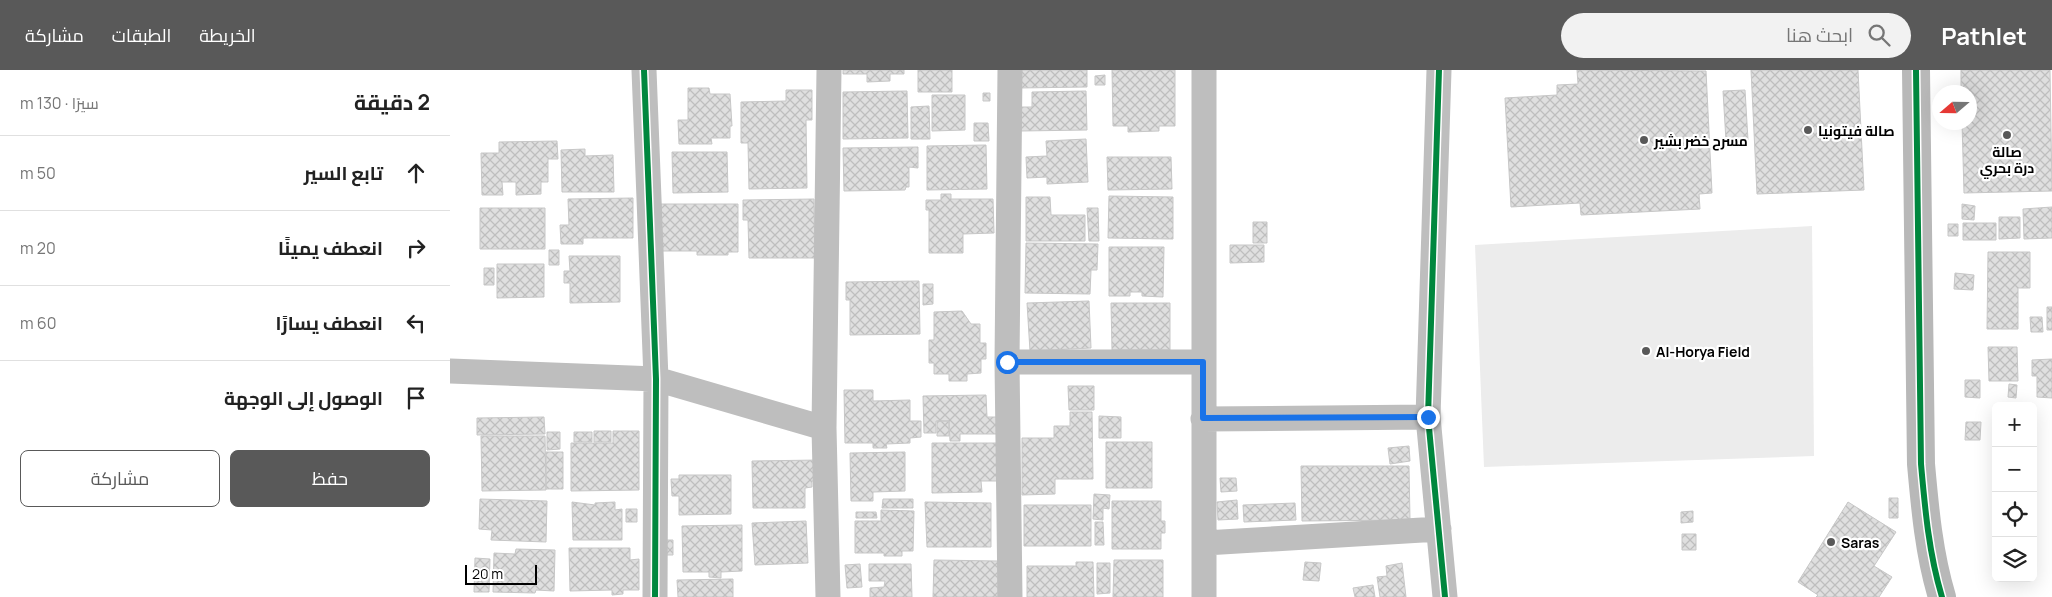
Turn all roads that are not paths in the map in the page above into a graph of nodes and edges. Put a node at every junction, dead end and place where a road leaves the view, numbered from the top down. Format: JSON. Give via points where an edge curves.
{"nodes":[{"id":1,"x":644,"y":70,"type":"edge"},
{"id":2,"x":829,"y":70,"type":"edge"},
{"id":3,"x":1010,"y":70,"type":"edge"},
{"id":4,"x":1204,"y":70,"type":"edge"},
{"id":5,"x":1439,"y":70,"type":"edge"},
{"id":6,"x":1916,"y":70,"type":"edge"},
{"id":7,"x":1007,"y":362,"type":"junction"},
{"id":8,"x":1203,"y":362,"type":"junction"},
{"id":9,"x":450,"y":371,"type":"edge"},
{"id":10,"x":656,"y":379,"type":"junction"},
{"id":11,"x":1428,"y":417,"type":"junction"},
{"id":12,"x":1203,"y":418,"type":"junction"},
{"id":13,"x":824,"y":428,"type":"junction"},
{"id":14,"x":1439,"y":529,"type":"junction"},
{"id":15,"x":1205,"y":543,"type":"junction"},
{"id":16,"x":654,"y":597,"type":"edge"},
{"id":17,"x":828,"y":597,"type":"edge"},
{"id":18,"x":1010,"y":597,"type":"edge"},
{"id":19,"x":1204,"y":597,"type":"edge"},
{"id":20,"x":1445,"y":597,"type":"edge"},
{"id":21,"x":1942,"y":597,"type":"edge"}],
"edges":[{"from":1,"to":10,"type":"street"},
{"from":2,"to":13,"type":"street"},
{"from":3,"to":7,"type":"street"},
{"from":4,"to":8,"type":"street"},
{"from":5,"to":11,"type":"street"},
{"from":6,"to":21,"type":"street","via":[[1920,464],[1932,554]]},
{"from":7,"to":8,"type":"street"},
{"from":7,"to":18,"type":"street"},
{"from":8,"to":12,"type":"street"},
{"from":9,"to":10,"type":"street"},
{"from":10,"to":13,"type":"street"},
{"from":10,"to":16,"type":"street"},
{"from":11,"to":12,"type":"street"},
{"from":11,"to":14,"type":"street"},
{"from":12,"to":15,"type":"street"},
{"from":13,"to":17,"type":"street"},
{"from":14,"to":15,"type":"street"},
{"from":14,"to":20,"type":"street"},
{"from":15,"to":19,"type":"street"}]}
